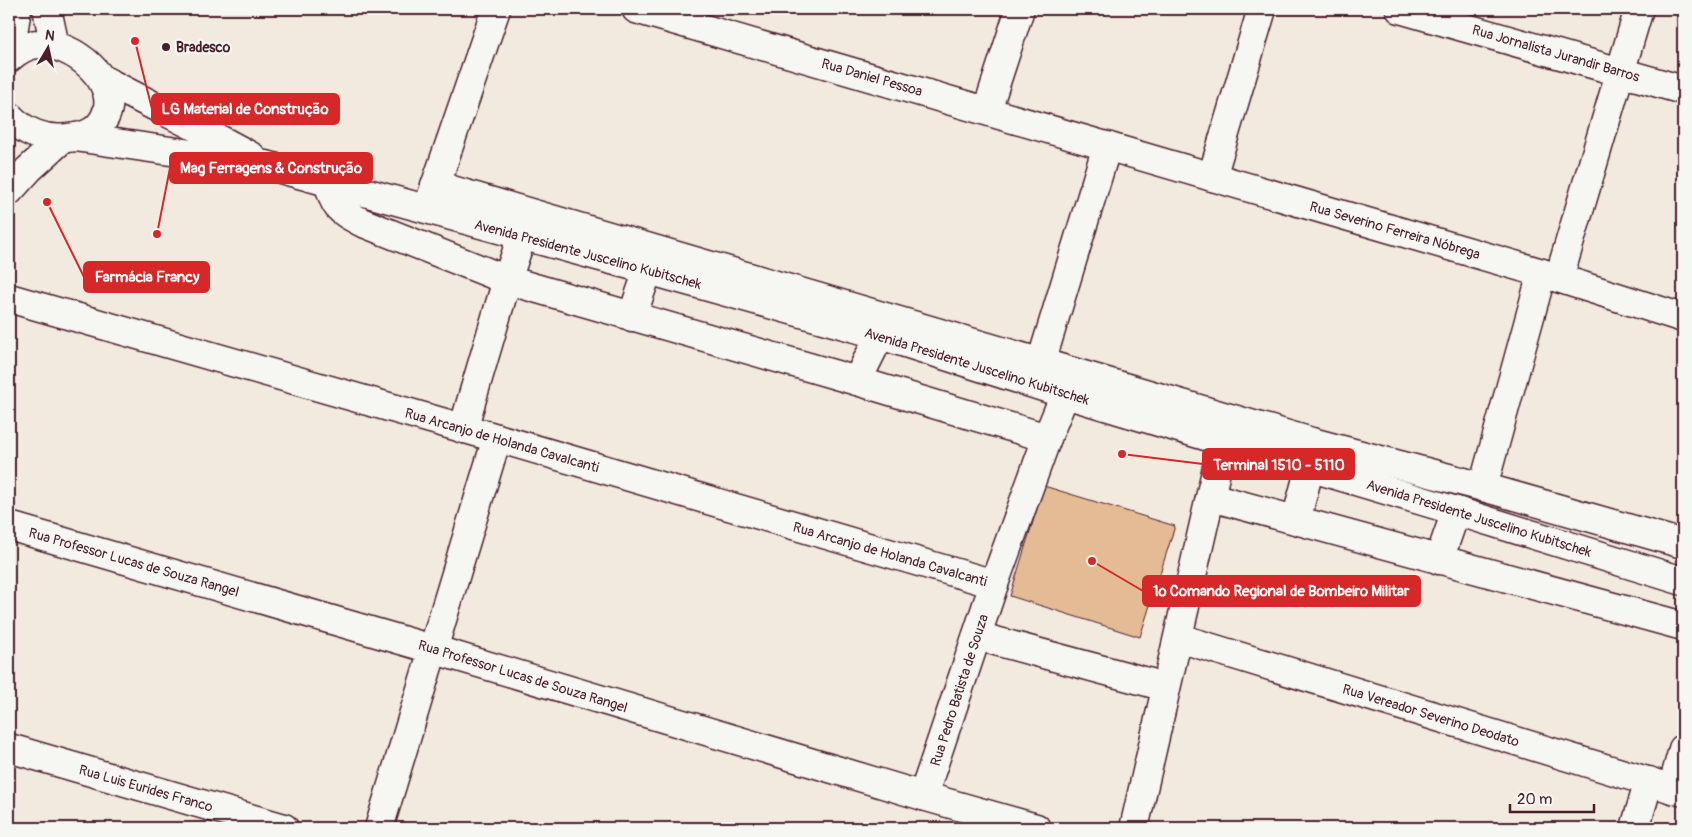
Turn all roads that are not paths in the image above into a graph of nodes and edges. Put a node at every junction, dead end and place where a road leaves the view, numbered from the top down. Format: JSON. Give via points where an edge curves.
{"nodes":[{"id":1,"x":16,"y":9,"type":"edge"},
{"id":2,"x":47,"y":9,"type":"edge"},
{"id":3,"x":496,"y":9,"type":"edge"},
{"id":4,"x":636,"y":9,"type":"edge"},
{"id":5,"x":1020,"y":9,"type":"edge"},
{"id":6,"x":1262,"y":9,"type":"edge"},
{"id":7,"x":1400,"y":9,"type":"edge"},
{"id":8,"x":1638,"y":9,"type":"edge"},
{"id":9,"x":56,"y":46,"type":"junction"},
{"id":10,"x":10,"y":47,"type":"edge"},
{"id":11,"x":1620,"y":71,"type":"junction"},
{"id":12,"x":102,"y":79,"type":"junction"},
{"id":13,"x":1683,"y":90,"type":"edge"},
{"id":14,"x":987,"y":110,"type":"junction"},
{"id":15,"x":9,"y":116,"type":"edge"},
{"id":16,"x":68,"y":138,"type":"junction"},
{"id":17,"x":1107,"y":146,"type":"junction"},
{"id":18,"x":266,"y":165,"type":"junction"},
{"id":19,"x":1212,"y":177,"type":"junction"},
{"id":20,"x":329,"y":183,"type":"junction"},
{"id":21,"x":9,"y":191,"type":"edge"},
{"id":22,"x":431,"y":197,"type":"junction"},
{"id":23,"x":522,"y":236,"type":"junction"},
{"id":24,"x":648,"y":270,"type":"junction"},
{"id":25,"x":1551,"y":276,"type":"junction"},
{"id":26,"x":507,"y":280,"type":"junction"},
{"id":27,"x":9,"y":298,"type":"edge"},
{"id":28,"x":830,"y":310,"type":"junction"},
{"id":29,"x":632,"y":317,"type":"junction"},
{"id":30,"x":1683,"y":318,"type":"edge"},
{"id":31,"x":880,"y":335,"type":"junction"},
{"id":32,"x":1038,"y":374,"type":"junction"},
{"id":33,"x":857,"y":381,"type":"junction"},
{"id":34,"x":1065,"y":394,"type":"junction"},
{"id":35,"x":463,"y":428,"type":"junction"},
{"id":36,"x":497,"y":438,"type":"junction"},
{"id":37,"x":1047,"y":438,"type":"junction"},
{"id":38,"x":1224,"y":441,"type":"junction"},
{"id":39,"x":1311,"y":455,"type":"junction"},
{"id":40,"x":1482,"y":487,"type":"junction"},
{"id":41,"x":1211,"y":497,"type":"junction"},
{"id":42,"x":1534,"y":501,"type":"junction"},
{"id":43,"x":1456,"y":511,"type":"junction"},
{"id":44,"x":1296,"y":520,"type":"junction"},
{"id":45,"x":9,"y":526,"type":"edge"},
{"id":46,"x":1524,"y":531,"type":"junction"},
{"id":47,"x":1683,"y":544,"type":"edge"},
{"id":48,"x":1439,"y":560,"type":"junction"},
{"id":49,"x":1683,"y":581,"type":"edge"},
{"id":50,"x":994,"y":584,"type":"junction"},
{"id":51,"x":1683,"y":626,"type":"edge"},
{"id":52,"x":976,"y":636,"type":"junction"},
{"id":53,"x":1179,"y":638,"type":"junction"},
{"id":54,"x":432,"y":649,"type":"junction"},
{"id":55,"x":1166,"y":687,"type":"junction"},
{"id":56,"x":9,"y":748,"type":"edge"},
{"id":57,"x":1683,"y":748,"type":"edge"},
{"id":58,"x":1668,"y":787,"type":"edge"},
{"id":59,"x":924,"y":796,"type":"junction"},
{"id":60,"x":977,"y":820,"type":"edge"},
{"id":61,"x":284,"y":828,"type":"edge"},
{"id":62,"x":380,"y":828,"type":"edge"},
{"id":63,"x":1036,"y":828,"type":"edge"},
{"id":64,"x":1134,"y":828,"type":"edge"},
{"id":65,"x":1635,"y":828,"type":"edge"}],
"edges":[{"from":1,"to":10,"type":"street"},
{"from":2,"to":9,"type":"street"},
{"from":3,"to":22,"type":"street"},
{"from":4,"to":14,"type":"street","name":"Rua Daniel Pessoa"},
{"from":5,"to":14,"type":"street"},
{"from":6,"to":19,"type":"street"},
{"from":7,"to":11,"type":"street","name":"Rua Jornalista Jurandir Barros"},
{"from":8,"to":11,"type":"street"},
{"from":9,"to":10,"type":"street"},
{"from":9,"to":12,"type":"street","via":[[81,59]]},
{"from":11,"to":13,"type":"street","name":"Rua Jornalista Jurandir Barros"},
{"from":11,"to":25,"type":"street"},
{"from":12,"to":16,"type":"street","via":[[108,94],[109,110],[102,123],[90,134]]},
{"from":12,"to":18,"type":"street","name":"Avenida Presidente Juscelino Kubitschek"},
{"from":14,"to":17,"type":"street","name":"Rua Daniel Pessoa"},
{"from":15,"to":16,"type":"street","name":"Avenida Presidente Juscelino Kubitschek","via":[[26,130],[50,138]]},
{"from":16,"to":18,"type":"street","name":"Avenida Presidente Juscelino Kubitschek"},
{"from":16,"to":21,"type":"street","via":[[28,169]]},
{"from":17,"to":19,"type":"street","name":"Rua Severino Ferreira Nóbrega"},
{"from":17,"to":32,"type":"street"},
{"from":18,"to":20,"type":"street","name":"Avenida Presidente Juscelino Kubitschek"},
{"from":19,"to":25,"type":"street","name":"Rua Severino Ferreira Nóbrega"},
{"from":20,"to":22,"type":"street","name":"Avenida Presidente Juscelino Kubitschek"},
{"from":20,"to":26,"type":"street","via":[[332,201],[361,222]]},
{"from":22,"to":23,"type":"street","name":"Avenida Presidente Juscelino Kubitschek"},
{"from":22,"to":28,"type":"street"},
{"from":23,"to":24,"type":"street","name":"Avenida Presidente Juscelino Kubitschek"},
{"from":23,"to":26,"type":"street"},
{"from":24,"to":28,"type":"street","name":"Avenida Presidente Juscelino Kubitschek"},
{"from":24,"to":29,"type":"street"},
{"from":25,"to":30,"type":"street","name":"Rua Severino Ferreira Nóbrega"},
{"from":25,"to":40,"type":"street"},
{"from":26,"to":29,"type":"street"},
{"from":26,"to":35,"type":"street"},
{"from":27,"to":35,"type":"street","name":"Rua Arcanjo de Holanda Cavalcanti"},
{"from":28,"to":31,"type":"street","name":"Avenida Presidente Juscelino Kubitschek"},
{"from":28,"to":32,"type":"street"},
{"from":29,"to":33,"type":"street"},
{"from":31,"to":32,"type":"street","name":"Avenida Presidente Juscelino Kubitschek"},
{"from":31,"to":33,"type":"street"},
{"from":32,"to":34,"type":"street","name":"Avenida Presidente Juscelino Kubitschek"},
{"from":32,"to":39,"type":"street"},
{"from":33,"to":37,"type":"street"},
{"from":34,"to":37,"type":"street","name":"Rua Pedro Batista de Souza"},
{"from":34,"to":38,"type":"street","name":"Avenida Presidente Juscelino Kubitschek"},
{"from":35,"to":36,"type":"street","name":"Rua Arcanjo de Holanda Cavalcanti"},
{"from":36,"to":50,"type":"street","name":"Rua Arcanjo de Holanda Cavalcanti"},
{"from":36,"to":54,"type":"street"},
{"from":37,"to":50,"type":"street","name":"Rua Pedro Batista de Souza"},
{"from":38,"to":39,"type":"street","name":"Avenida Presidente Juscelino Kubitschek"},
{"from":38,"to":41,"type":"street"},
{"from":39,"to":40,"type":"street"},
{"from":39,"to":43,"type":"street","name":"Avenida Presidente Juscelino Kubitschek"},
{"from":39,"to":44,"type":"street"},
{"from":40,"to":42,"type":"street"},
{"from":41,"to":44,"type":"street"},
{"from":41,"to":53,"type":"street"},
{"from":42,"to":46,"type":"street"},
{"from":42,"to":47,"type":"street"},
{"from":43,"to":46,"type":"street","name":"Avenida Presidente Juscelino Kubitschek"},
{"from":43,"to":48,"type":"street"},
{"from":44,"to":48,"type":"street"},
{"from":45,"to":54,"type":"street","name":"Rua Professor Lucas de Souza Rangel"},
{"from":46,"to":49,"type":"street","name":"Avenida Presidente Juscelino Kubitschek"},
{"from":48,"to":51,"type":"street"},
{"from":50,"to":52,"type":"street","name":"Rua Pedro Batista de Souza"},
{"from":52,"to":55,"type":"street"},
{"from":52,"to":59,"type":"street","name":"Rua Pedro Batista de Souza"},
{"from":53,"to":55,"type":"street"},
{"from":53,"to":58,"type":"street","name":"Rua Vereador Severino Deodato"},
{"from":54,"to":59,"type":"street","name":"Rua Professor Lucas de Souza Rangel"},
{"from":54,"to":62,"type":"street"},
{"from":55,"to":64,"type":"street"},
{"from":56,"to":61,"type":"street","name":"Rua Luis Eurides Franco"},
{"from":57,"to":58,"type":"street"},
{"from":58,"to":65,"type":"street"},
{"from":59,"to":60,"type":"street","name":"Rua Professor Lucas de Souza Rangel"},
{"from":60,"to":63,"type":"street","name":"Rua Professor Lucas de Souza Rangel"}]}
